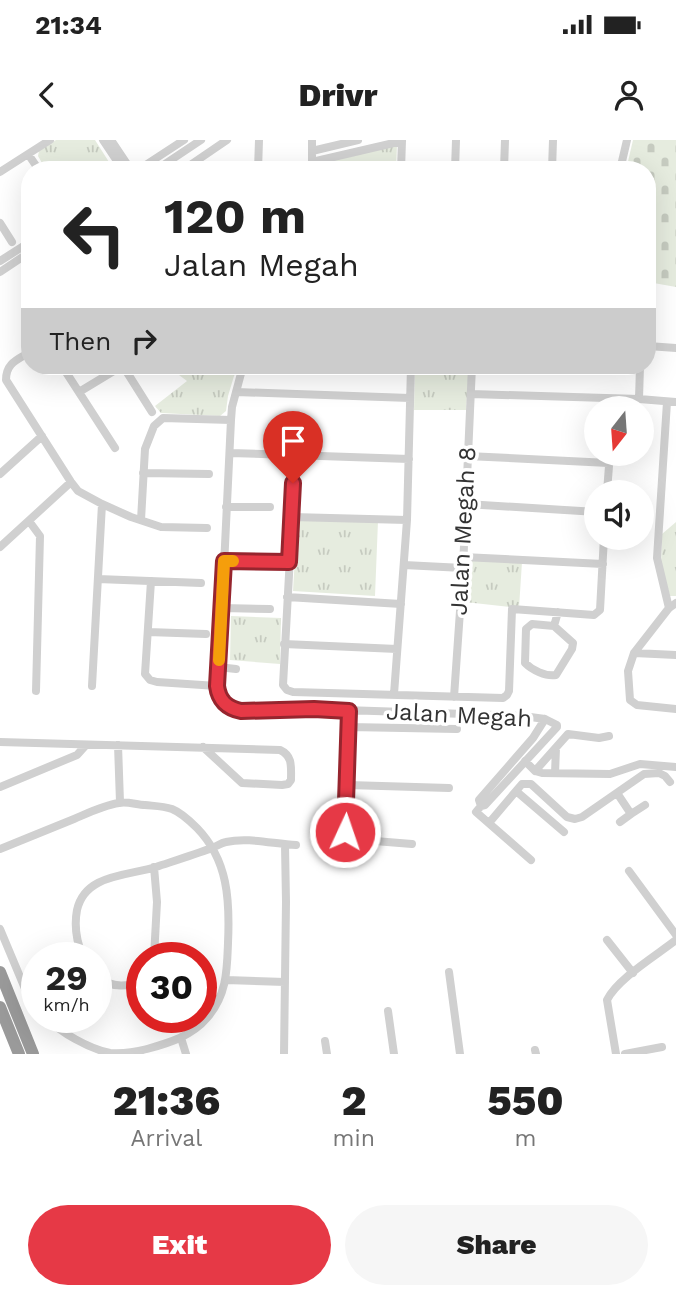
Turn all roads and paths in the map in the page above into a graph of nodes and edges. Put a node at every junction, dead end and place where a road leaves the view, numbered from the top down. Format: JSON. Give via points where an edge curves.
{"nodes":[{"id":1,"x":50,"y":140,"type":"edge"},
{"id":2,"x":184,"y":140,"type":"edge"},
{"id":3,"x":201,"y":140,"type":"edge"},
{"id":4,"x":227,"y":140,"type":"edge"},
{"id":5,"x":259,"y":140,"type":"edge"},
{"id":6,"x":312,"y":140,"type":"edge"},
{"id":7,"x":358,"y":140,"type":"edge"},
{"id":8,"x":456,"y":140,"type":"edge"},
{"id":9,"x":505,"y":140,"type":"edge"},
{"id":10,"x":553,"y":140,"type":"edge"},
{"id":11,"x":627,"y":140,"type":"edge"},
{"id":12,"x":402,"y":141,"type":"edge"},
{"id":13,"x":109,"y":143,"type":"edge"},
{"id":14,"x":312,"y":151,"type":"junction"},
{"id":15,"x":28,"y":153,"type":"junction"},
{"id":16,"x":33,"y":161,"type":"edge"},
{"id":17,"x":119,"y":161,"type":"edge"},
{"id":18,"x":152,"y":161,"type":"edge"},
{"id":19,"x":170,"y":161,"type":"edge"},
{"id":20,"x":196,"y":161,"type":"edge"},
{"id":21,"x":258,"y":161,"type":"edge"},
{"id":22,"x":312,"y":161,"type":"edge"},
{"id":23,"x":330,"y":161,"type":"edge"},
{"id":24,"x":401,"y":161,"type":"edge"},
{"id":25,"x":455,"y":161,"type":"edge"},
{"id":26,"x":504,"y":161,"type":"edge"},
{"id":27,"x":552,"y":161,"type":"edge"},
{"id":28,"x":622,"y":161,"type":"edge"},
{"id":29,"x":0,"y":172,"type":"edge"},
{"id":30,"x":0,"y":223,"type":"edge"},
{"id":31,"x":12,"y":242,"type":"dead end"},
{"id":32,"x":21,"y":248,"type":"edge"},
{"id":33,"x":21,"y":258,"type":"edge"},
{"id":34,"x":0,"y":261,"type":"edge"},
{"id":35,"x":0,"y":272,"type":"edge"},
{"id":36,"x":656,"y":347,"type":"edge"},
{"id":37,"x":676,"y":348,"type":"edge"},
{"id":38,"x":21,"y":358,"type":"edge"},
{"id":39,"x":68,"y":375,"type":"edge"},
{"id":40,"x":107,"y":375,"type":"edge"},
{"id":41,"x":128,"y":375,"type":"edge"},
{"id":42,"x":240,"y":375,"type":"edge"},
{"id":43,"x":411,"y":375,"type":"edge"},
{"id":44,"x":472,"y":375,"type":"edge"},
{"id":45,"x":640,"y":375,"type":"edge"},
{"id":46,"x":236,"y":391,"type":"junction"},
{"id":47,"x":79,"y":392,"type":"junction"},
{"id":48,"x":471,"y":394,"type":"junction"},
{"id":49,"x":639,"y":396,"type":"edge"},
{"id":50,"x":411,"y":398,"type":"junction"},
{"id":51,"x":584,"y":401,"type":"edge"},
{"id":52,"x":671,"y":402,"type":"edge"},
{"id":53,"x":152,"y":412,"type":"dead end"},
{"id":54,"x":231,"y":420,"type":"junction"},
{"id":55,"x":42,"y":436,"type":"junction"},
{"id":56,"x":115,"y":448,"type":"dead end"},
{"id":57,"x":230,"y":453,"type":"junction"},
{"id":58,"x":293,"y":454,"type":"junction"},
{"id":59,"x":467,"y":456,"type":"junction"},
{"id":60,"x":409,"y":459,"type":"junction"},
{"id":61,"x":584,"y":462,"type":"edge"},
{"id":62,"x":143,"y":473,"type":"junction"},
{"id":63,"x":0,"y":474,"type":"edge"},
{"id":64,"x":209,"y":474,"type":"dead end"},
{"id":65,"x":71,"y":482,"type":"junction"},
{"id":66,"x":102,"y":504,"type":"junction"},
{"id":67,"x":466,"y":504,"type":"junction"},
{"id":68,"x":226,"y":507,"type":"junction"},
{"id":69,"x":270,"y":507,"type":"dead end"},
{"id":70,"x":584,"y":511,"type":"edge"},
{"id":71,"x":292,"y":517,"type":"junction"},
{"id":72,"x":141,"y":520,"type":"junction"},
{"id":73,"x":407,"y":520,"type":"junction"},
{"id":74,"x":29,"y":521,"type":"junction"},
{"id":75,"x":206,"y":528,"type":"dead end"},
{"id":76,"x":0,"y":547,"type":"edge"},
{"id":77,"x":604,"y":550,"type":"edge"},
{"id":78,"x":463,"y":557,"type":"junction"},
{"id":79,"x":224,"y":561,"type":"junction"},
{"id":80,"x":289,"y":562,"type":"junction"},
{"id":81,"x":603,"y":564,"type":"junction"},
{"id":82,"x":404,"y":565,"type":"junction"},
{"id":83,"x":463,"y":568,"type":"junction"},
{"id":84,"x":98,"y":579,"type":"junction"},
{"id":85,"x":151,"y":581,"type":"junction"},
{"id":86,"x":201,"y":583,"type":"dead end"},
{"id":87,"x":287,"y":597,"type":"junction"},
{"id":88,"x":401,"y":604,"type":"junction"},
{"id":89,"x":672,"y":606,"type":"edge"},
{"id":90,"x":222,"y":608,"type":"junction"},
{"id":91,"x":270,"y":609,"type":"dead end"},
{"id":92,"x":558,"y":612,"type":"junction"},
{"id":93,"x":554,"y":626,"type":"junction"},
{"id":94,"x":148,"y":632,"type":"junction"},
{"id":95,"x":205,"y":634,"type":"dead end"},
{"id":96,"x":284,"y":644,"type":"junction"},
{"id":97,"x":397,"y":649,"type":"junction"},
{"id":98,"x":634,"y":653,"type":"junction"},
{"id":99,"x":676,"y":655,"type":"edge"},
{"id":100,"x":218,"y":667,"type":"junction"},
{"id":101,"x":236,"y":669,"type":"dead end"},
{"id":102,"x":92,"y":686,"type":"dead end"},
{"id":103,"x":217,"y":686,"type":"junction"},
{"id":104,"x":36,"y":691,"type":"dead end"},
{"id":105,"x":394,"y":694,"type":"junction"},
{"id":106,"x":454,"y":697,"type":"junction"},
{"id":107,"x":676,"y":709,"type":"edge"},
{"id":108,"x":349,"y":711,"type":"junction"},
{"id":109,"x":523,"y":716,"type":"junction"},
{"id":110,"x":545,"y":719,"type":"junction"},
{"id":111,"x":349,"y":727,"type":"junction"},
{"id":112,"x":457,"y":729,"type":"dead end"},
{"id":113,"x":609,"y":736,"type":"dead end"},
{"id":114,"x":533,"y":738,"type":"junction"},
{"id":115,"x":0,"y":742,"type":"edge"},
{"id":116,"x":86,"y":745,"type":"junction"},
{"id":117,"x":118,"y":745,"type":"junction"},
{"id":118,"x":203,"y":747,"type":"junction"},
{"id":119,"x":556,"y":748,"type":"junction"},
{"id":120,"x":525,"y":761,"type":"junction"},
{"id":121,"x":676,"y":767,"type":"edge"},
{"id":122,"x":536,"y":771,"type":"junction"},
{"id":123,"x":555,"y":773,"type":"junction"},
{"id":124,"x":670,"y":782,"type":"dead end"},
{"id":125,"x":348,"y":785,"type":"junction"},
{"id":126,"x":0,"y":787,"type":"edge"},
{"id":127,"x":449,"y":788,"type":"dead end"},
{"id":128,"x":516,"y":791,"type":"junction"},
{"id":129,"x":617,"y":793,"type":"junction"},
{"id":130,"x":121,"y":802,"type":"junction"},
{"id":131,"x":645,"y":805,"type":"dead end"},
{"id":132,"x":481,"y":806,"type":"junction"},
{"id":133,"x":631,"y":814,"type":"junction"},
{"id":134,"x":620,"y":822,"type":"dead end"},
{"id":135,"x":489,"y":823,"type":"junction"},
{"id":136,"x":564,"y":832,"type":"dead end"},
{"id":137,"x":412,"y":844,"type":"dead end"},
{"id":138,"x":285,"y":845,"type":"junction"},
{"id":139,"x":296,"y":845,"type":"dead end"},
{"id":140,"x":214,"y":847,"type":"junction"},
{"id":141,"x":0,"y":849,"type":"edge"},
{"id":142,"x":531,"y":860,"type":"dead end"},
{"id":143,"x":154,"y":867,"type":"junction"},
{"id":144,"x":629,"y":871,"type":"dead end"},
{"id":145,"x":0,"y":929,"type":"edge"},
{"id":146,"x":676,"y":934,"type":"edge"},
{"id":147,"x":607,"y":940,"type":"dead end"},
{"id":148,"x":676,"y":940,"type":"edge"},
{"id":149,"x":79,"y":942,"type":"edge"},
{"id":150,"x":154,"y":942,"type":"edge"},
{"id":151,"x":0,"y":972,"type":"edge"},
{"id":152,"x":449,"y":972,"type":"dead end"},
{"id":153,"x":633,"y":973,"type":"junction"},
{"id":154,"x":21,"y":979,"type":"edge"},
{"id":155,"x":226,"y":980,"type":"junction"},
{"id":156,"x":285,"y":982,"type":"junction"},
{"id":157,"x":0,"y":1007,"type":"edge"},
{"id":158,"x":388,"y":1011,"type":"dead end"},
{"id":159,"x":0,"y":1023,"type":"edge"},
{"id":160,"x":67,"y":1033,"type":"edge"},
{"id":161,"x":11,"y":1034,"type":"junction"},
{"id":162,"x":181,"y":1038,"type":"junction"},
{"id":163,"x":325,"y":1041,"type":"dead end"},
{"id":164,"x":662,"y":1047,"type":"dead end"},
{"id":165,"x":19,"y":1054,"type":"edge"},
{"id":166,"x":33,"y":1054,"type":"edge"},
{"id":167,"x":186,"y":1054,"type":"edge"},
{"id":168,"x":284,"y":1054,"type":"edge"},
{"id":169,"x":327,"y":1054,"type":"edge"},
{"id":170,"x":394,"y":1054,"type":"edge"},
{"id":171,"x":460,"y":1054,"type":"edge"},
{"id":172,"x":616,"y":1054,"type":"edge"},
{"id":173,"x":625,"y":1054,"type":"edge"}],
"edges":[{"from":1,"to":15,"type":"street"},
{"from":2,"to":18,"type":"street"},
{"from":3,"to":19,"type":"street"},
{"from":4,"to":20,"type":"street"},
{"from":5,"to":21,"type":"street"},
{"from":6,"to":14,"type":"street"},
{"from":7,"to":14,"type":"street"},
{"from":8,"to":25,"type":"street"},
{"from":9,"to":26,"type":"street"},
{"from":10,"to":27,"type":"street"},
{"from":11,"to":28,"type":"street"},
{"from":12,"to":23,"type":"street"},
{"from":12,"to":24,"type":"street"},
{"from":13,"to":17,"type":"street"},
{"from":14,"to":22,"type":"street"},
{"from":15,"to":16,"type":"street"},
{"from":15,"to":29,"type":"street"},
{"from":30,"to":31,"type":"street"},
{"from":32,"to":34,"type":"street"},
{"from":33,"to":35,"type":"street"},
{"from":36,"to":37,"type":"street"},
{"from":38,"to":55,"type":"street","via":[[9,365],[6,380]]},
{"from":39,"to":47,"type":"street"},
{"from":40,"to":47,"type":"street"},
{"from":41,"to":53,"type":"street"},
{"from":42,"to":46,"type":"street"},
{"from":43,"to":50,"type":"street","name":"Jalan Megah"},
{"from":44,"to":48,"type":"street","name":"Jalan Megah 8"},
{"from":45,"to":49,"type":"street"},
{"from":46,"to":50,"type":"street"},
{"from":46,"to":54,"type":"street"},
{"from":47,"to":56,"type":"street"},
{"from":48,"to":51,"type":"street"},
{"from":48,"to":59,"type":"street","name":"Jalan Megah 8"},
{"from":50,"to":60,"type":"street","name":"Jalan Megah"},
{"from":52,"to":89,"type":"street","via":[[657,558]]},
{"from":54,"to":57,"type":"street"},
{"from":54,"to":62,"type":"street","via":[[163,418],[154,426],[145,449]]},
{"from":55,"to":63,"type":"street"},
{"from":55,"to":65,"type":"street"},
{"from":57,"to":58,"type":"street"},
{"from":57,"to":68,"type":"street"},
{"from":58,"to":60,"type":"street"},
{"from":58,"to":71,"type":"street"},
{"from":59,"to":61,"type":"street"},
{"from":59,"to":67,"type":"street","name":"Jalan Megah 8"},
{"from":60,"to":73,"type":"street","name":"Jalan Megah"},
{"from":62,"to":64,"type":"street"},
{"from":62,"to":72,"type":"street"},
{"from":65,"to":66,"type":"street"},
{"from":65,"to":74,"type":"street"},
{"from":66,"to":72,"type":"street"},
{"from":66,"to":84,"type":"street"},
{"from":67,"to":70,"type":"street"},
{"from":67,"to":78,"type":"street","name":"Jalan Megah 8"},
{"from":68,"to":69,"type":"street"},
{"from":68,"to":79,"type":"street"},
{"from":71,"to":73,"type":"street"},
{"from":71,"to":80,"type":"street"},
{"from":72,"to":75,"type":"street","via":[[161,527]]},
{"from":73,"to":82,"type":"street","name":"Jalan Megah"},
{"from":74,"to":76,"type":"street"},
{"from":74,"to":104,"type":"street","via":[[40,536]]},
{"from":77,"to":81,"type":"street"},
{"from":78,"to":81,"type":"street"},
{"from":78,"to":83,"type":"street","name":"Jalan Megah 8"},
{"from":79,"to":80,"type":"street"},
{"from":79,"to":90,"type":"street"},
{"from":80,"to":87,"type":"street"},
{"from":81,"to":92,"type":"street","via":[[600,610],[593,615]]},
{"from":82,"to":83,"type":"street"},
{"from":82,"to":88,"type":"street","name":"Jalan Megah"},
{"from":83,"to":106,"type":"street","name":"Jalan Megah 8"},
{"from":84,"to":85,"type":"street"},
{"from":84,"to":102,"type":"street"},
{"from":85,"to":86,"type":"street"},
{"from":85,"to":94,"type":"street"},
{"from":87,"to":88,"type":"street"},
{"from":87,"to":96,"type":"street"},
{"from":88,"to":97,"type":"street","name":"Jalan Megah"},
{"from":89,"to":98,"type":"street"},
{"from":90,"to":91,"type":"street"},
{"from":90,"to":100,"type":"street"},
{"from":92,"to":93,"type":"street"},
{"from":92,"to":106,"type":"street","via":[[512,610],[507,695]]},
{"from":93,"to":93,"type":"street","via":[[532,624],[526,628],[525,663],[549,676],[556,675],[573,643]]},
{"from":94,"to":95,"type":"street"},
{"from":94,"to":103,"type":"street","via":[[145,674],[150,680]]},
{"from":96,"to":97,"type":"street"},
{"from":96,"to":105,"type":"street","via":[[283,685],[287,690]]},
{"from":97,"to":105,"type":"street","name":"Jalan Megah"},
{"from":98,"to":99,"type":"street"},
{"from":98,"to":107,"type":"street","via":[[628,671],[629,700]]},
{"from":100,"to":101,"type":"street"},
{"from":100,"to":103,"type":"street"},
{"from":103,"to":108,"type":"street","name":"Jalan Megah","via":[[224,704],[241,711]]},
{"from":105,"to":106,"type":"street"},
{"from":108,"to":109,"type":"street","name":"Jalan Megah"},
{"from":108,"to":111,"type":"street"},
{"from":109,"to":110,"type":"street","name":"Jalan Megah"},
{"from":109,"to":114,"type":"street","via":[[531,725]]},
{"from":110,"to":114,"type":"street"},
{"from":110,"to":120,"type":"street","name":"Jalan Megah","via":[[557,727]]},
{"from":111,"to":112,"type":"street"},
{"from":111,"to":125,"type":"street"},
{"from":113,"to":119,"type":"street","via":[[568,734]]},
{"from":114,"to":132,"type":"street","via":[[479,800]]},
{"from":115,"to":116,"type":"street"},
{"from":116,"to":117,"type":"street"},
{"from":116,"to":126,"type":"street","via":[[78,755]]},
{"from":117,"to":118,"type":"street"},
{"from":117,"to":130,"type":"street"},
{"from":118,"to":118,"type":"street","via":[[280,750],[289,758],[291,780],[282,785],[242,783]]},
{"from":119,"to":122,"type":"street"},
{"from":119,"to":123,"type":"street"},
{"from":120,"to":122,"type":"street"},
{"from":120,"to":132,"type":"street"},
{"from":121,"to":123,"type":"street","via":[[640,764],[610,774]]},
{"from":122,"to":123,"type":"street"},
{"from":124,"to":129,"type":"street","via":[[659,773],[644,774]]},
{"from":125,"to":127,"type":"street"},
{"from":125,"to":137,"type":"street","via":[[345,832],[350,839]]},
{"from":128,"to":129,"type":"street","via":[[522,784],[531,785],[575,819]]},
{"from":128,"to":135,"type":"street"},
{"from":128,"to":136,"type":"street"},
{"from":129,"to":133,"type":"street"},
{"from":130,"to":140,"type":"street","via":[[172,809]]},
{"from":130,"to":141,"type":"street"},
{"from":131,"to":133,"type":"street"},
{"from":132,"to":135,"type":"street","via":[[476,812]]},
{"from":133,"to":134,"type":"street"},
{"from":135,"to":142,"type":"street"},
{"from":138,"to":139,"type":"street"},
{"from":138,"to":140,"type":"street","via":[[240,840]]},
{"from":138,"to":156,"type":"street"},
{"from":140,"to":143,"type":"street"},
{"from":140,"to":155,"type":"street","via":[[228,896]]},
{"from":143,"to":149,"type":"street","via":[[96,883],[85,893],[75,920]]},
{"from":143,"to":150,"type":"street"},
{"from":144,"to":146,"type":"street"},
{"from":145,"to":154,"type":"street"},
{"from":147,"to":153,"type":"street"},
{"from":148,"to":153,"type":"street"},
{"from":151,"to":166,"type":"highway"},
{"from":152,"to":171,"type":"street"},
{"from":153,"to":172,"type":"street","via":[[607,1000]]},
{"from":155,"to":156,"type":"street"},
{"from":155,"to":162,"type":"street","via":[[207,1018]]},
{"from":156,"to":168,"type":"street"},
{"from":157,"to":161,"type":"highway"},
{"from":158,"to":170,"type":"street"},
{"from":159,"to":161,"type":"highway"},
{"from":160,"to":162,"type":"street","via":[[111,1053],[126,1054]]},
{"from":161,"to":165,"type":"highway"},
{"from":162,"to":167,"type":"street"},
{"from":163,"to":169,"type":"street"},
{"from":164,"to":173,"type":"street"}]}
